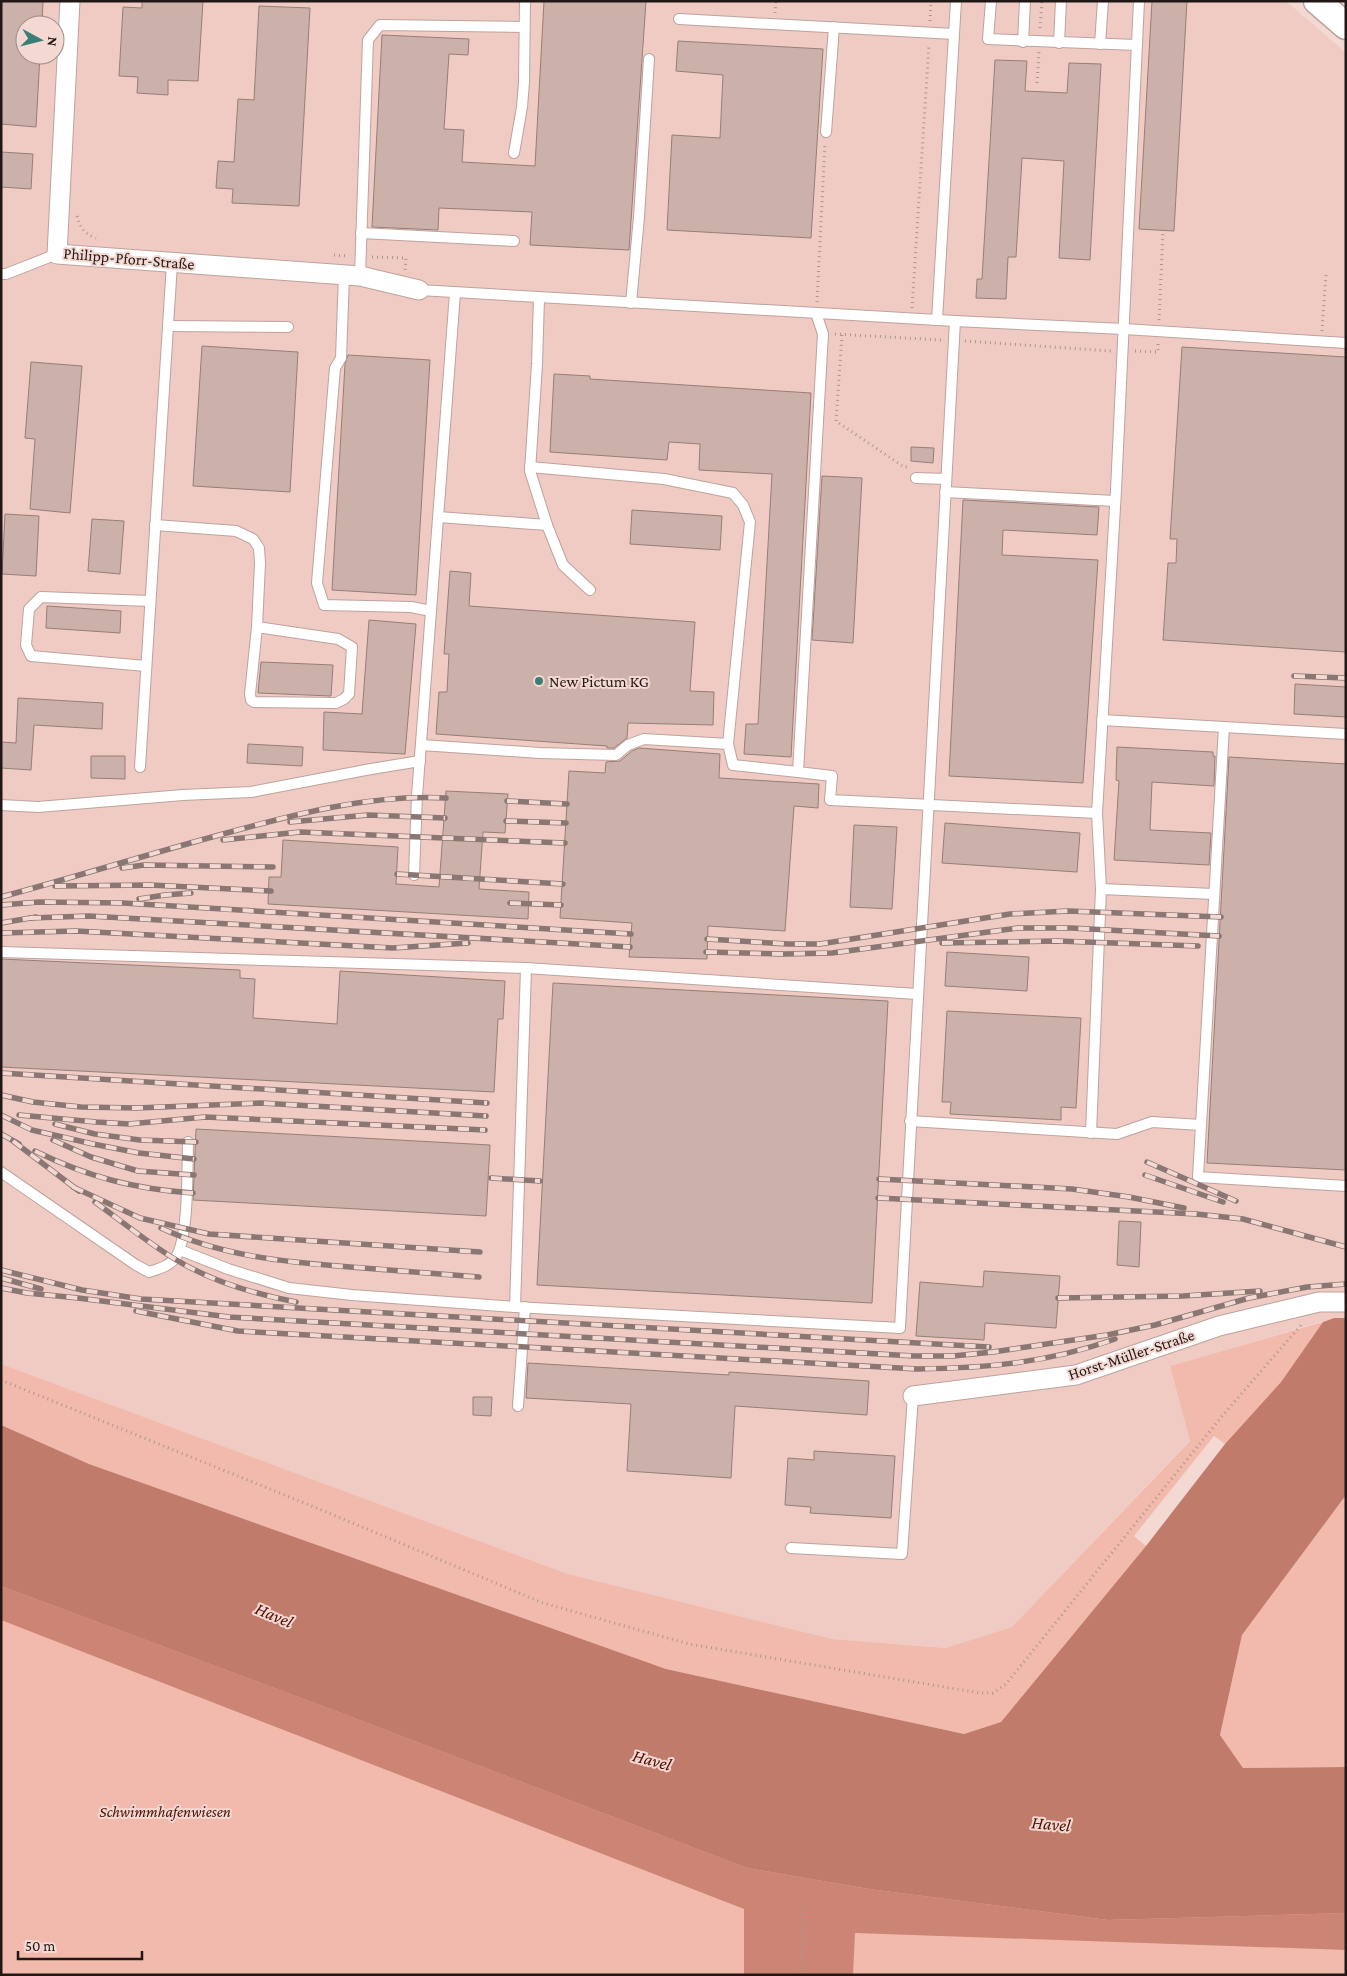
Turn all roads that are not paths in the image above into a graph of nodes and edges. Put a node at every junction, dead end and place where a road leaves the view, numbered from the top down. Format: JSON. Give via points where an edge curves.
{"nodes":[{"id":1,"x":70,"y":1,"type":"edge"},
{"id":2,"x":525,"y":1,"type":"edge"},
{"id":3,"x":956,"y":1,"type":"edge"},
{"id":4,"x":990,"y":1,"type":"edge"},
{"id":5,"x":1025,"y":1,"type":"edge"},
{"id":6,"x":1061,"y":1,"type":"edge"},
{"id":7,"x":1103,"y":1,"type":"edge"},
{"id":8,"x":1139,"y":1,"type":"edge"},
{"id":9,"x":1317,"y":1,"type":"edge"},
{"id":10,"x":679,"y":19,"type":"dead end"},
{"id":11,"x":1346,"y":26,"type":"edge"},
{"id":12,"x":524,"y":27,"type":"junction"},
{"id":13,"x":834,"y":27,"type":"junction"},
{"id":14,"x":954,"y":34,"type":"junction"},
{"id":15,"x":1023,"y":42,"type":"junction"},
{"id":16,"x":1059,"y":43,"type":"junction"},
{"id":17,"x":1100,"y":44,"type":"junction"},
{"id":18,"x":1136,"y":46,"type":"junction"},
{"id":19,"x":649,"y":59,"type":"dead end"},
{"id":20,"x":826,"y":132,"type":"road end"},
{"id":21,"x":514,"y":153,"type":"dead end"},
{"id":22,"x":361,"y":233,"type":"junction"},
{"id":23,"x":514,"y":241,"type":"dead end"},
{"id":24,"x":57,"y":254,"type":"junction"},
{"id":25,"x":172,"y":263,"type":"junction"},
{"id":26,"x":1,"y":274,"type":"edge"},
{"id":27,"x":352,"y":275,"type":"junction"},
{"id":28,"x":411,"y":288,"type":"joint"},
{"id":29,"x":455,"y":293,"type":"junction"},
{"id":30,"x":539,"y":298,"type":"junction"},
{"id":31,"x":631,"y":303,"type":"junction"},
{"id":32,"x":816,"y":313,"type":"junction"},
{"id":33,"x":936,"y":320,"type":"junction"},
{"id":34,"x":955,"y":321,"type":"junction"},
{"id":35,"x":168,"y":326,"type":"junction"},
{"id":36,"x":288,"y":327,"type":"dead end"},
{"id":37,"x":1124,"y":329,"type":"junction"},
{"id":38,"x":1346,"y":343,"type":"edge"},
{"id":39,"x":530,"y":467,"type":"junction"},
{"id":40,"x":916,"y":478,"type":"dead end"},
{"id":41,"x":946,"y":479,"type":"junction"},
{"id":42,"x":945,"y":492,"type":"junction"},
{"id":43,"x":1115,"y":500,"type":"junction"},
{"id":44,"x":438,"y":517,"type":"junction"},
{"id":45,"x":155,"y":525,"type":"junction"},
{"id":46,"x":547,"y":525,"type":"junction"},
{"id":47,"x":590,"y":590,"type":"dead end"},
{"id":48,"x":150,"y":601,"type":"junction"},
{"id":49,"x":431,"y":611,"type":"junction"},
{"id":50,"x":257,"y":627,"type":"junction"},
{"id":51,"x":146,"y":666,"type":"junction"},
{"id":52,"x":1102,"y":720,"type":"junction"},
{"id":53,"x":1224,"y":726,"type":"junction"},
{"id":54,"x":1346,"y":734,"type":"edge"},
{"id":55,"x":728,"y":744,"type":"junction"},
{"id":56,"x":421,"y":745,"type":"junction"},
{"id":57,"x":420,"y":761,"type":"junction"},
{"id":58,"x":140,"y":767,"type":"dead end"},
{"id":59,"x":798,"y":772,"type":"junction"},
{"id":60,"x":928,"y":804,"type":"junction"},
{"id":61,"x":1,"y":805,"type":"edge"},
{"id":62,"x":1097,"y":813,"type":"junction"},
{"id":63,"x":414,"y":875,"type":"dead end"},
{"id":64,"x":1101,"y":889,"type":"junction"},
{"id":65,"x":1214,"y":894,"type":"junction"},
{"id":66,"x":1,"y":952,"type":"edge"},
{"id":67,"x":526,"y":968,"type":"junction"},
{"id":68,"x":917,"y":994,"type":"junction"},
{"id":69,"x":910,"y":1121,"type":"junction"},
{"id":70,"x":1202,"y":1125,"type":"junction"},
{"id":71,"x":1091,"y":1133,"type":"junction"},
{"id":72,"x":188,"y":1142,"type":"dead end"},
{"id":73,"x":1,"y":1172,"type":"edge"},
{"id":74,"x":1346,"y":1186,"type":"edge"},
{"id":75,"x":180,"y":1250,"type":"junction"},
{"id":76,"x":1346,"y":1302,"type":"edge"},
{"id":77,"x":520,"y":1307,"type":"junction"},
{"id":78,"x":913,"y":1396,"type":"joint"},
{"id":79,"x":518,"y":1406,"type":"dead end"},
{"id":80,"x":791,"y":1548,"type":"dead end"}],
"edges":[{"from":1,"to":24,"type":"street","name":"Philipp-Pforr-Straße"},
{"from":2,"to":12,"type":"lane"},
{"from":3,"to":14,"type":"lane"},
{"from":4,"to":15,"type":"lane","via":[[988,39]]},
{"from":5,"to":15,"type":"lane"},
{"from":6,"to":16,"type":"lane"},
{"from":7,"to":17,"type":"lane"},
{"from":8,"to":18,"type":"lane"},
{"from":9,"to":11,"type":"main road"},
{"from":10,"to":13,"type":"lane"},
{"from":12,"to":21,"type":"lane","via":[[524,90]]},
{"from":12,"to":22,"type":"lane","via":[[380,25],[368,40]]},
{"from":13,"to":14,"type":"lane"},
{"from":13,"to":20,"type":"lane"},
{"from":14,"to":33,"type":"lane"},
{"from":15,"to":16,"type":"lane"},
{"from":16,"to":17,"type":"lane"},
{"from":17,"to":18,"type":"lane"},
{"from":18,"to":37,"type":"lane"},
{"from":19,"to":31,"type":"lane","via":[[640,217]]},
{"from":22,"to":23,"type":"lane"},
{"from":22,"to":27,"type":"lane","via":[[360,256]]},
{"from":24,"to":25,"type":"street","name":"Philipp-Pforr-Straße"},
{"from":24,"to":26,"type":"lane"},
{"from":25,"to":27,"type":"street","name":"Philipp-Pforr-Straße"},
{"from":25,"to":35,"type":"lane"},
{"from":27,"to":28,"type":"street","name":"Philipp-Pforr-Straße"},
{"from":27,"to":49,"type":"lane","via":[[341,358],[336,368],[318,583],[324,605],[412,607]]},
{"from":28,"to":29,"type":"lane"},
{"from":29,"to":30,"type":"lane"},
{"from":29,"to":44,"type":"lane"},
{"from":30,"to":31,"type":"lane"},
{"from":30,"to":39,"type":"lane"},
{"from":31,"to":32,"type":"lane"},
{"from":32,"to":33,"type":"lane"},
{"from":32,"to":59,"type":"lane","via":[[823,334]]},
{"from":33,"to":34,"type":"lane"},
{"from":34,"to":37,"type":"lane"},
{"from":34,"to":41,"type":"lane"},
{"from":35,"to":36,"type":"lane"},
{"from":35,"to":45,"type":"lane"},
{"from":37,"to":38,"type":"lane"},
{"from":37,"to":43,"type":"lane"},
{"from":39,"to":46,"type":"lane"},
{"from":39,"to":55,"type":"lane","via":[[664,479],[733,493],[743,505],[750,522]]},
{"from":40,"to":41,"type":"lane"},
{"from":41,"to":42,"type":"lane"},
{"from":42,"to":43,"type":"lane"},
{"from":42,"to":60,"type":"lane"},
{"from":43,"to":52,"type":"lane"},
{"from":44,"to":46,"type":"lane"},
{"from":44,"to":49,"type":"lane"},
{"from":45,"to":48,"type":"lane"},
{"from":45,"to":50,"type":"lane","via":[[236,531],[253,539],[259,548],[260,563]]},
{"from":46,"to":47,"type":"lane","via":[[563,565]]},
{"from":48,"to":51,"type":"lane"},
{"from":48,"to":51,"type":"lane","via":[[41,597],[29,610],[26,645],[31,656]]},
{"from":49,"to":56,"type":"lane"},
{"from":50,"to":50,"type":"lane","via":[[251,700],[336,703],[349,694],[352,647],[346,642]]},
{"from":51,"to":58,"type":"lane"},
{"from":52,"to":53,"type":"lane"},
{"from":52,"to":62,"type":"lane"},
{"from":53,"to":54,"type":"lane"},
{"from":53,"to":65,"type":"lane"},
{"from":55,"to":56,"type":"lane","via":[[644,739],[616,754],[540,753]]},
{"from":55,"to":59,"type":"lane","via":[[733,765]]},
{"from":56,"to":57,"type":"lane"},
{"from":57,"to":61,"type":"lane","via":[[251,792],[38,807]]},
{"from":57,"to":63,"type":"lane"},
{"from":59,"to":60,"type":"lane","via":[[832,776],[830,800]]},
{"from":60,"to":62,"type":"lane"},
{"from":60,"to":68,"type":"lane"},
{"from":62,"to":64,"type":"lane"},
{"from":64,"to":65,"type":"lane"},
{"from":64,"to":71,"type":"lane"},
{"from":65,"to":70,"type":"lane"},
{"from":66,"to":67,"type":"lane"},
{"from":67,"to":68,"type":"lane"},
{"from":67,"to":77,"type":"lane"},
{"from":68,"to":69,"type":"lane"},
{"from":69,"to":71,"type":"lane"},
{"from":69,"to":77,"type":"lane","via":[[900,1328]]},
{"from":70,"to":71,"type":"lane","via":[[1152,1122],[1118,1134]]},
{"from":70,"to":74,"type":"lane","via":[[1198,1177]]},
{"from":72,"to":75,"type":"lane"},
{"from":73,"to":75,"type":"lane","via":[[149,1272],[164,1267],[175,1259]]},
{"from":75,"to":77,"type":"lane","via":[[289,1288]]},
{"from":76,"to":78,"type":"street","name":"Horst-Müller-Straße","via":[[1320,1302],[1219,1326],[1076,1375]]},
{"from":77,"to":79,"type":"lane"},
{"from":78,"to":80,"type":"lane","via":[[902,1554]]}]}
